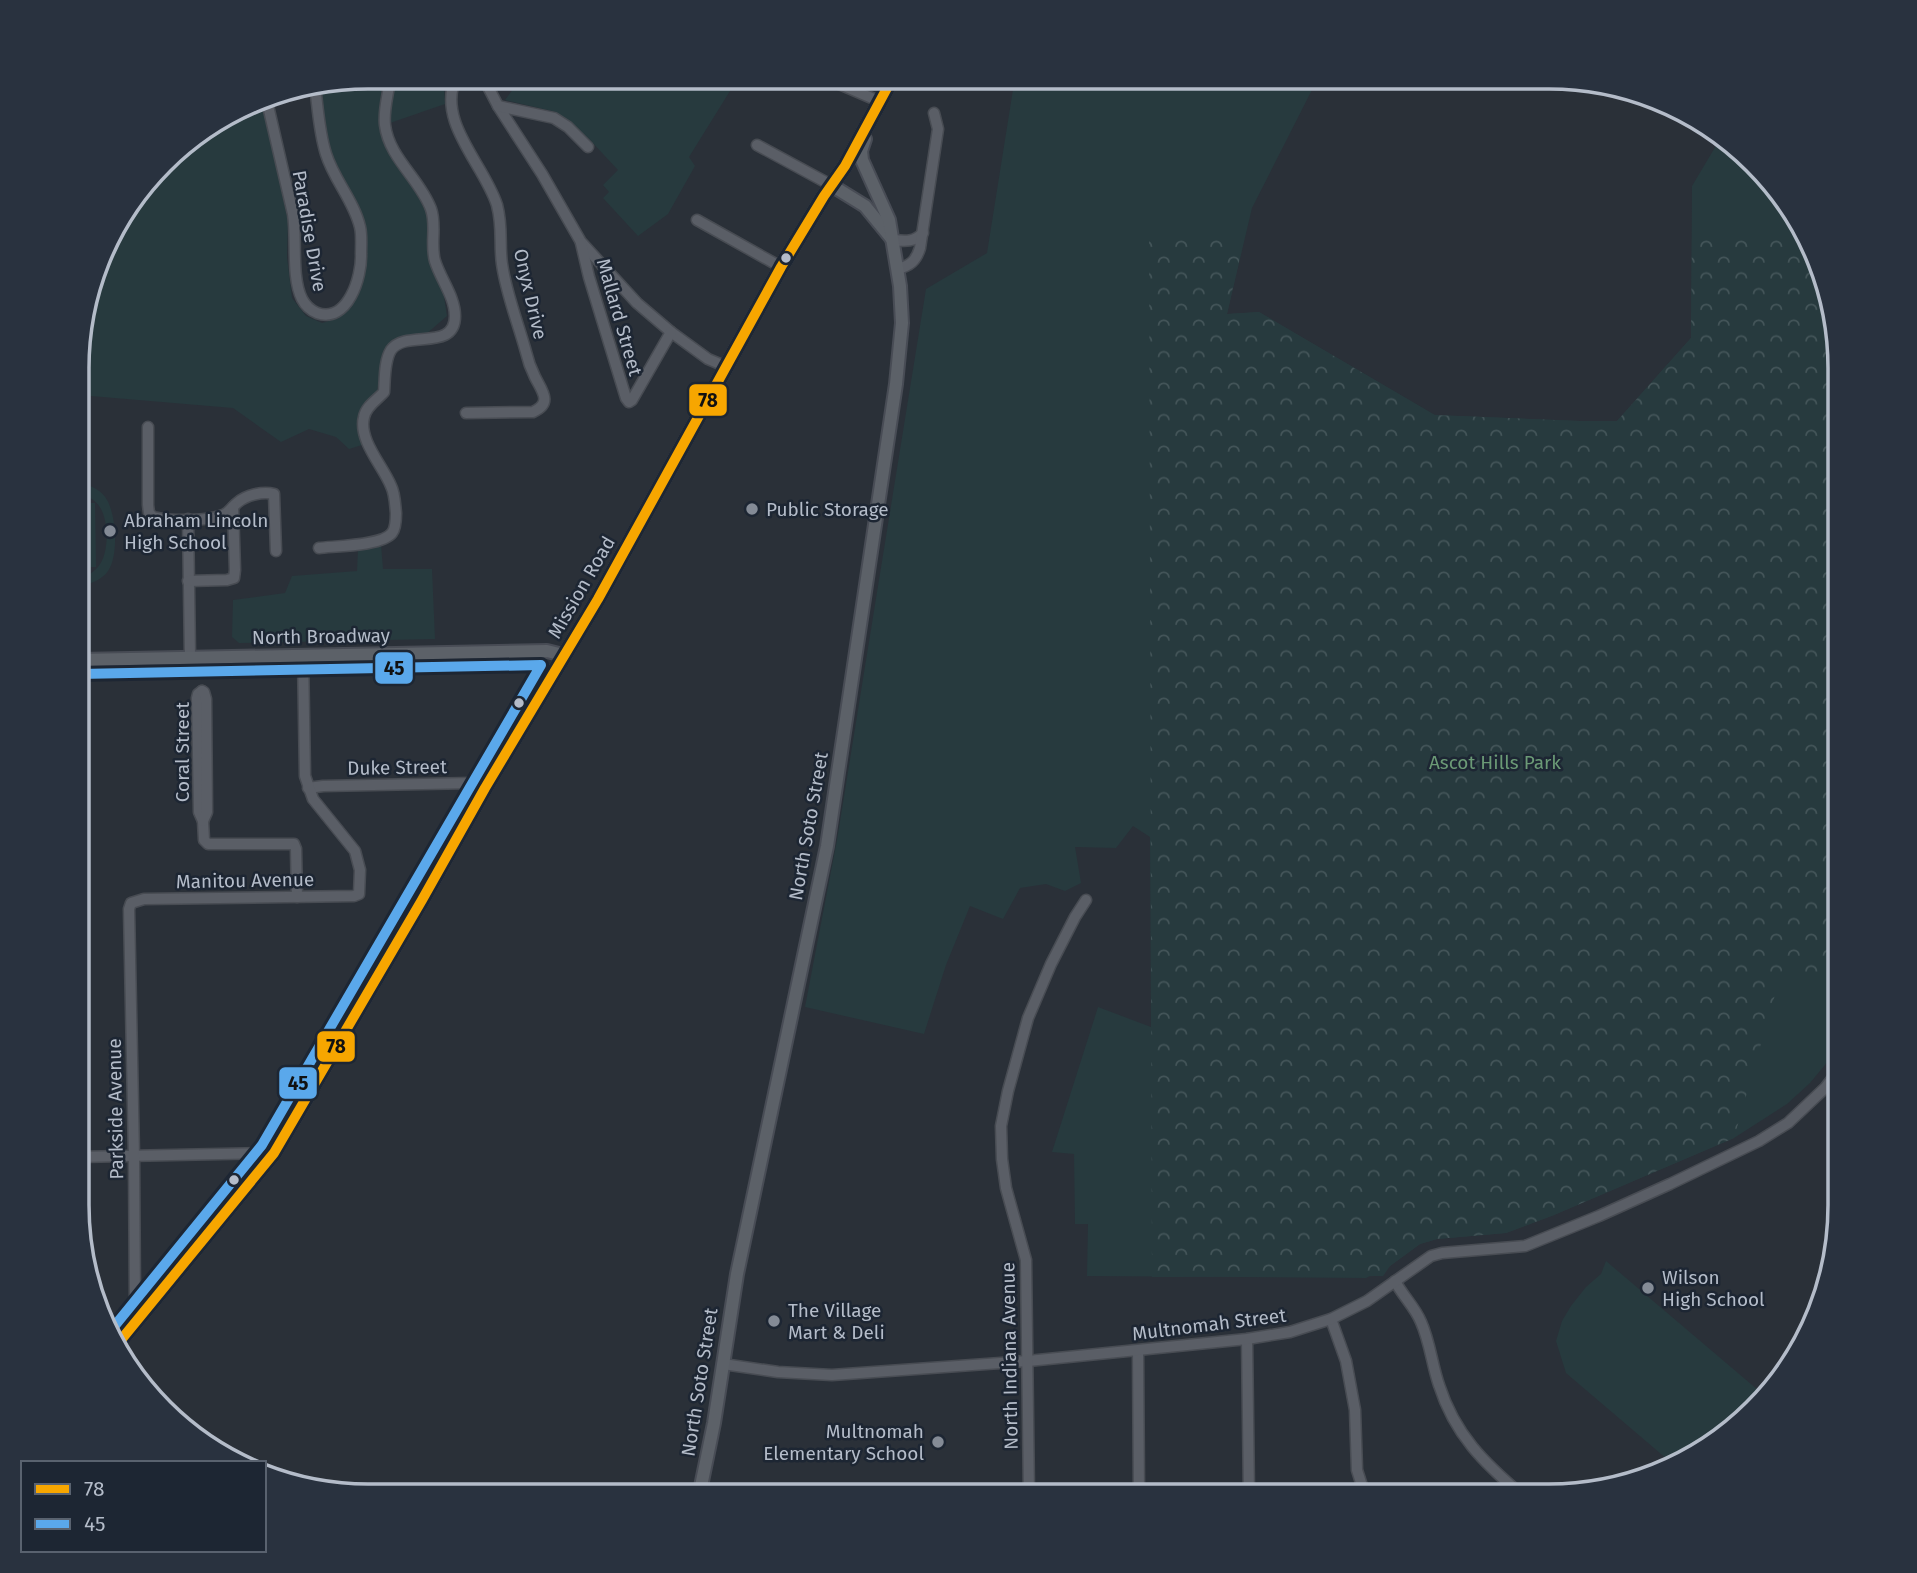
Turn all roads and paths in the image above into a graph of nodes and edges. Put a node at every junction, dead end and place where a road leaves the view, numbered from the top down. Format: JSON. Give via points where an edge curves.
{"nodes":[{"id":1,"x":389,"y":89,"type":"edge"},
{"id":2,"x":452,"y":89,"type":"edge"},
{"id":3,"x":489,"y":89,"type":"edge"},
{"id":4,"x":851,"y":89,"type":"edge"},
{"id":5,"x":887,"y":89,"type":"edge"},
{"id":6,"x":316,"y":95,"type":"edge"},
{"id":7,"x":881,"y":102,"type":"junction"},
{"id":8,"x":498,"y":106,"type":"junction"},
{"id":9,"x":268,"y":108,"type":"edge"},
{"id":10,"x":934,"y":113,"type":"dead end"},
{"id":11,"x":869,"y":124,"type":"junction"},
{"id":12,"x":757,"y":145,"type":"dead end"},
{"id":13,"x":589,"y":147,"type":"dead end"},
{"id":14,"x":831,"y":185,"type":"junction"},
{"id":15,"x":697,"y":220,"type":"dead end"},
{"id":16,"x":923,"y":232,"type":"junction"},
{"id":17,"x":892,"y":240,"type":"junction"},
{"id":18,"x":581,"y":243,"type":"junction"},
{"id":19,"x":780,"y":267,"type":"junction"},
{"id":20,"x":897,"y":269,"type":"junction"},
{"id":21,"x":671,"y":332,"type":"junction"},
{"id":22,"x":727,"y":367,"type":"junction"},
{"id":23,"x":466,"y":413,"type":"dead end"},
{"id":24,"x":148,"y":427,"type":"dead end"},
{"id":25,"x":233,"y":508,"type":"junction"},
{"id":26,"x":188,"y":519,"type":"junction"},
{"id":27,"x":318,"y":548,"type":"dead end"},
{"id":28,"x":276,"y":551,"type":"dead end"},
{"id":29,"x":188,"y":580,"type":"junction"},
{"id":30,"x":563,"y":655,"type":"junction"},
{"id":31,"x":303,"y":656,"type":"junction"},
{"id":32,"x":190,"y":657,"type":"junction"},
{"id":33,"x":89,"y":660,"type":"edge"},
{"id":34,"x":308,"y":788,"type":"junction"},
{"id":35,"x":485,"y":788,"type":"junction"},
{"id":36,"x":203,"y":821,"type":"junction"},
{"id":37,"x":297,"y":897,"type":"junction"},
{"id":38,"x":1086,"y":900,"type":"dead end"},
{"id":39,"x":131,"y":903,"type":"joint"},
{"id":40,"x":1828,"y":1084,"type":"edge"},
{"id":41,"x":274,"y":1153,"type":"junction"},
{"id":42,"x":134,"y":1156,"type":"junction"},
{"id":43,"x":89,"y":1157,"type":"edge"},
{"id":44,"x":1395,"y":1280,"type":"junction"},
{"id":45,"x":145,"y":1310,"type":"junction"},
{"id":46,"x":1331,"y":1319,"type":"junction"},
{"id":47,"x":123,"y":1337,"type":"edge"},
{"id":48,"x":1247,"y":1339,"type":"junction"},
{"id":49,"x":1138,"y":1350,"type":"junction"},
{"id":50,"x":1028,"y":1361,"type":"junction"},
{"id":51,"x":723,"y":1364,"type":"junction"},
{"id":52,"x":701,"y":1484,"type":"edge"},
{"id":53,"x":1029,"y":1484,"type":"edge"},
{"id":54,"x":1139,"y":1484,"type":"edge"},
{"id":55,"x":1249,"y":1484,"type":"edge"},
{"id":56,"x":1361,"y":1484,"type":"edge"},
{"id":57,"x":1509,"y":1484,"type":"edge"}],
"edges":[{"from":1,"to":27,"type":"street","via":[[385,124],[396,153],[431,210],[434,253],[454,308],[454,326],[440,337],[397,345],[390,351],[384,392],[364,415],[370,448],[394,495],[396,523],[391,534],[381,541]]},
{"from":2,"to":23,"type":"street","name":"Onyx Drive","via":[[457,128],[496,202],[506,282],[530,367],[544,397],[544,404],[533,412]]},
{"from":3,"to":8,"type":"street"},
{"from":4,"to":7,"type":"street"},
{"from":5,"to":7,"type":"main road","name":"Mission Road"},
{"from":6,"to":9,"type":"street","name":"Paradise Drive","via":[[326,156],[360,228],[362,257],[355,287],[334,313],[319,314],[302,299],[296,229]]},
{"from":7,"to":11,"type":"main road","name":"Mission Road"},
{"from":8,"to":13,"type":"street","via":[[554,118]]},
{"from":8,"to":18,"type":"street"},
{"from":10,"to":16,"type":"street","via":[[938,129]]},
{"from":11,"to":14,"type":"main road","name":"Mission Road"},
{"from":11,"to":17,"type":"main road","via":[[862,160],[889,220]]},
{"from":12,"to":14,"type":"street"},
{"from":14,"to":17,"type":"main road","name":"North Soto Street","via":[[864,206]]},
{"from":14,"to":19,"type":"main road","name":"Mission Road"},
{"from":15,"to":19,"type":"street"},
{"from":16,"to":17,"type":"street","via":[[905,242]]},
{"from":16,"to":20,"type":"street","via":[[914,260]]},
{"from":17,"to":20,"type":"main road","name":"North Soto Street"},
{"from":18,"to":21,"type":"street"},
{"from":18,"to":21,"type":"street","name":"Mallard Street","via":[[629,402]]},
{"from":19,"to":22,"type":"main road","name":"Mission Road"},
{"from":20,"to":51,"type":"main road","name":"North Soto Street","via":[[902,323],[898,371],[827,846],[737,1274]]},
{"from":21,"to":22,"type":"street"},
{"from":22,"to":30,"type":"main road","name":"Mission Road"},
{"from":24,"to":26,"type":"street","via":[[149,513],[160,519]]},
{"from":25,"to":26,"type":"street","via":[[215,517]]},
{"from":25,"to":28,"type":"street","via":[[251,495],[274,494]]},
{"from":25,"to":29,"type":"street","via":[[234,578]]},
{"from":26,"to":29,"type":"street"},
{"from":29,"to":32,"type":"street"},
{"from":30,"to":31,"type":"main road","name":"North Broadway","via":[[547,651]]},
{"from":30,"to":35,"type":"main road","name":"Mission Road"},
{"from":31,"to":32,"type":"main road","name":"North Broadway"},
{"from":31,"to":34,"type":"street"},
{"from":32,"to":33,"type":"main road","name":"North Broadway"},
{"from":34,"to":35,"type":"street","name":"Duke Street","via":[[472,783]]},
{"from":34,"to":37,"type":"street","name":"Manitou Avenue","via":[[359,859],[359,894]]},
{"from":35,"to":41,"type":"main road","name":"Mission Road"},
{"from":36,"to":36,"type":"street","name":"Coral Street","via":[[207,812],[206,699],[202,691],[197,698],[199,812]]},
{"from":36,"to":37,"type":"street","name":"Coral Street","via":[[206,843],[294,844]]},
{"from":37,"to":39,"type":"street","name":"Manitou Avenue","via":[[144,899]]},
{"from":38,"to":50,"type":"street","name":"North Indiana Avenue","via":[[1028,1018],[1001,1126],[1006,1188],[1026,1260]]},
{"from":39,"to":42,"type":"street","name":"Parkside Avenue"},
{"from":40,"to":44,"type":"street","name":"Multnomah Street","via":[[1788,1123],[1759,1142],[1599,1216],[1525,1246],[1431,1256]]},
{"from":41,"to":42,"type":"street"},
{"from":41,"to":45,"type":"main road","name":"Mission Road"},
{"from":42,"to":43,"type":"street"},
{"from":42,"to":45,"type":"street","name":"Parkside Avenue","via":[[135,1303]]},
{"from":44,"to":46,"type":"street","name":"Multnomah Street"},
{"from":44,"to":57,"type":"street","via":[[1422,1322],[1438,1383],[1457,1427]]},
{"from":45,"to":47,"type":"main road","name":"Mission Road"},
{"from":46,"to":48,"type":"street","name":"Multnomah Street"},
{"from":46,"to":56,"type":"street","via":[[1352,1385]]},
{"from":48,"to":49,"type":"street","name":"Multnomah Street"},
{"from":48,"to":55,"type":"street"},
{"from":49,"to":50,"type":"street","name":"Multnomah Street"},
{"from":49,"to":54,"type":"street"},
{"from":50,"to":51,"type":"street","name":"Multnomah Street","via":[[832,1375]]},
{"from":50,"to":53,"type":"street","name":"North Indiana Avenue"},
{"from":51,"to":52,"type":"main road","name":"North Soto Street"}]}
